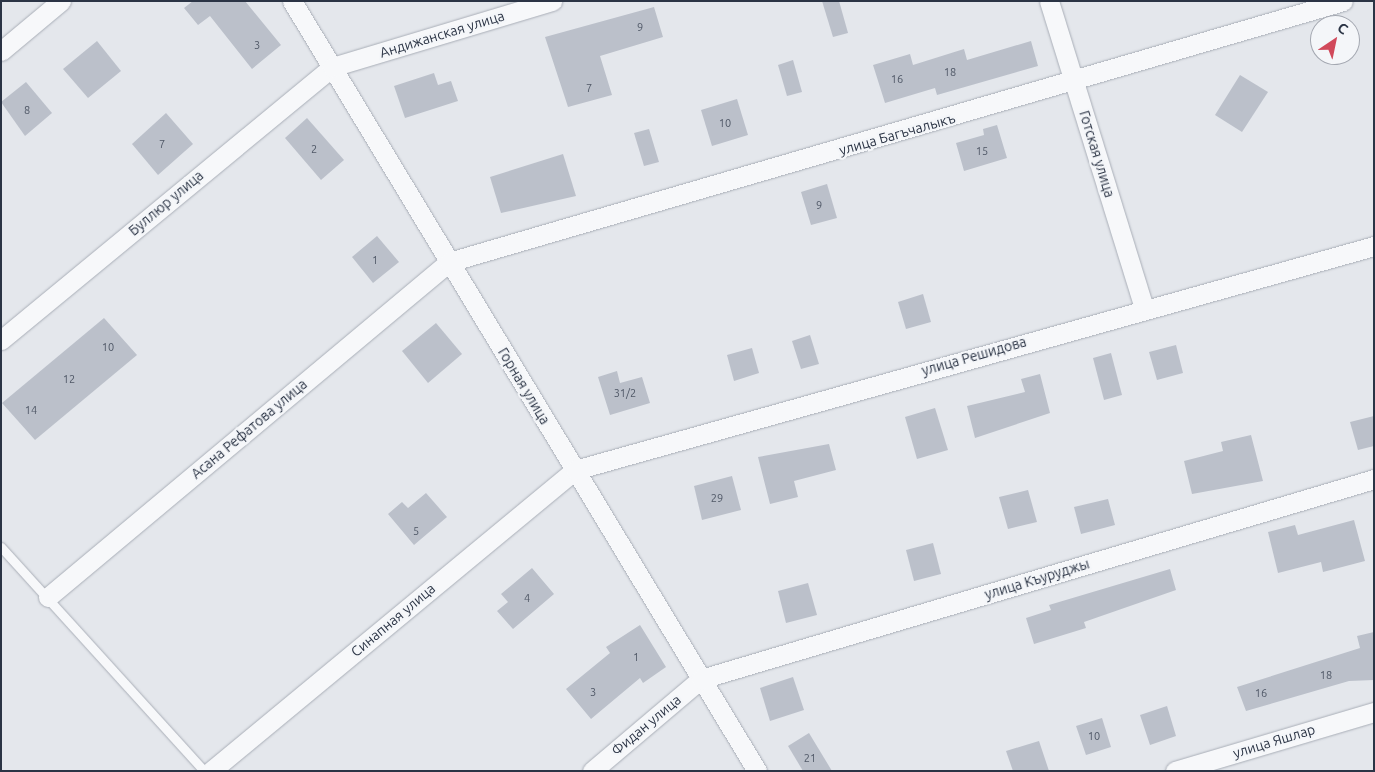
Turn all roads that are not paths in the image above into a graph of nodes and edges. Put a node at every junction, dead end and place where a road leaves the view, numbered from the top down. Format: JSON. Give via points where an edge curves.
{"nodes":[{"id":1,"x":61,"y":1,"type":"edge"},
{"id":2,"x":292,"y":1,"type":"edge"},
{"id":3,"x":552,"y":1,"type":"edge"},
{"id":4,"x":1049,"y":1,"type":"edge"},
{"id":5,"x":1343,"y":1,"type":"edge"},
{"id":6,"x":1,"y":51,"type":"edge"},
{"id":7,"x":332,"y":67,"type":"junction"},
{"id":8,"x":1075,"y":83,"type":"junction"},
{"id":9,"x":1374,"y":246,"type":"edge"},
{"id":10,"x":449,"y":262,"type":"junction"},
{"id":11,"x":1144,"y":308,"type":"junction"},
{"id":12,"x":1,"y":340,"type":"edge"},
{"id":13,"x":575,"y":470,"type":"junction"},
{"id":14,"x":1374,"y":478,"type":"edge"},
{"id":15,"x":1,"y":547,"type":"edge"},
{"id":16,"x":48,"y":597,"type":"junction"},
{"id":17,"x":701,"y":679,"type":"junction"},
{"id":18,"x":1374,"y":712,"type":"edge"},
{"id":19,"x":204,"y":771,"type":"edge"},
{"id":20,"x":211,"y":771,"type":"edge"},
{"id":21,"x":592,"y":771,"type":"edge"},
{"id":22,"x":757,"y":771,"type":"edge"},
{"id":23,"x":1175,"y":771,"type":"edge"}],
"edges":[{"from":1,"to":6,"type":"street"},
{"from":2,"to":7,"type":"street","name":"Горная улица"},
{"from":3,"to":7,"type":"street","name":"Андижанская улица"},
{"from":4,"to":8,"type":"street","name":"Готская улица"},
{"from":5,"to":8,"type":"street","name":"улица Багъчалыкъ"},
{"from":7,"to":10,"type":"street","name":"Горная улица"},
{"from":7,"to":12,"type":"street","name":"Буллюр улица"},
{"from":8,"to":10,"type":"street","name":"улица Багъчалыкъ"},
{"from":8,"to":11,"type":"street","name":"Готская улица"},
{"from":9,"to":11,"type":"street","name":"улица Решидова"},
{"from":10,"to":13,"type":"street","name":"Горная улица"},
{"from":10,"to":16,"type":"street","name":"Асана Рефатова улица"},
{"from":11,"to":13,"type":"street","name":"улица Решидова"},
{"from":13,"to":17,"type":"street","name":"Горная улица"},
{"from":13,"to":20,"type":"street","name":"Синапная улица"},
{"from":14,"to":17,"type":"street","name":"улица Къуруджы"},
{"from":15,"to":16,"type":"lane"},
{"from":16,"to":19,"type":"lane"},
{"from":17,"to":21,"type":"street","name":"Фидан улица"},
{"from":17,"to":22,"type":"street","name":"Горная улица"},
{"from":18,"to":23,"type":"street","name":"улица Яшлар"}]}
